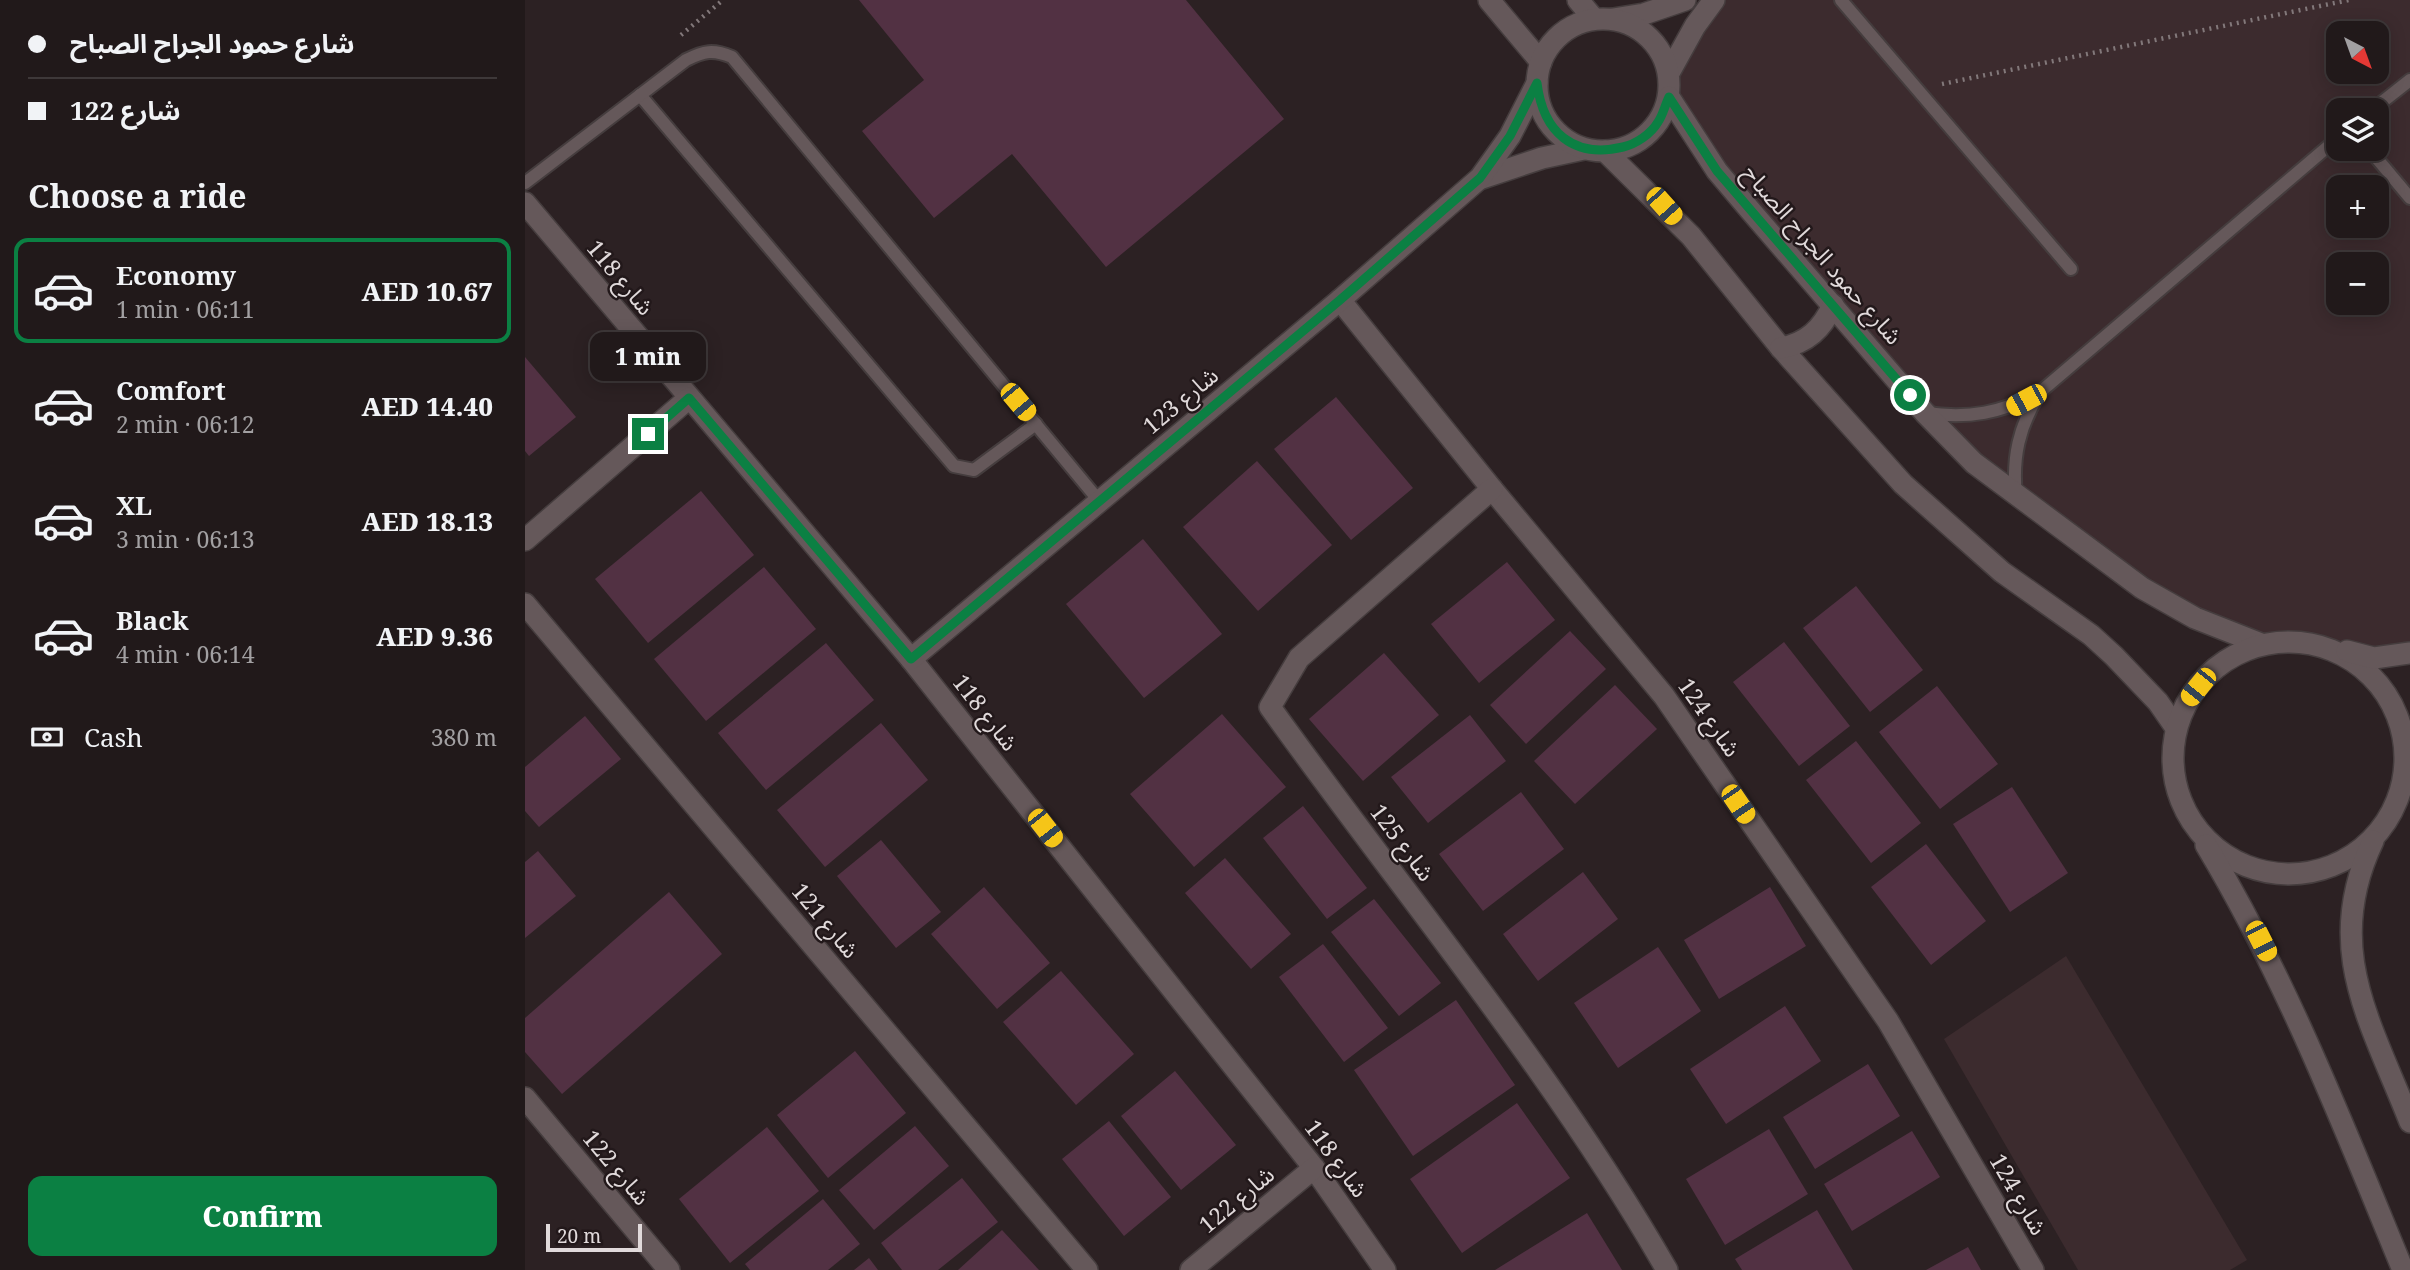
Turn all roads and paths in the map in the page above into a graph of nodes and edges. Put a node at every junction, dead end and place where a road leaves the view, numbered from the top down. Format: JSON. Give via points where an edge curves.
{"nodes":[{"id":1,"x":1489,"y":0,"type":"edge"},
{"id":2,"x":1578,"y":0,"type":"edge"},
{"id":3,"x":1685,"y":0,"type":"edge"},
{"id":4,"x":1714,"y":0,"type":"edge"},
{"id":5,"x":1841,"y":0,"type":"edge"},
{"id":6,"x":2349,"y":0,"type":"edge"},
{"id":7,"x":1603,"y":19,"type":"junction"},
{"id":8,"x":1541,"y":62,"type":"junction"},
{"id":9,"x":1669,"y":73,"type":"junction"},
{"id":10,"x":2410,"y":80,"type":"edge"},
{"id":11,"x":1537,"y":83,"type":"junction"},
{"id":12,"x":1917,"y":89,"type":"junction"},
{"id":13,"x":640,"y":95,"type":"junction"},
{"id":14,"x":1669,"y":97,"type":"junction"},
{"id":15,"x":2387,"y":98,"type":"edge"},
{"id":16,"x":2326,"y":148,"type":"edge"},
{"id":17,"x":1584,"y":149,"type":"junction"},
{"id":18,"x":1605,"y":151,"type":"junction"},
{"id":19,"x":2379,"y":161,"type":"edge"},
{"id":20,"x":1480,"y":178,"type":"junction"},
{"id":21,"x":525,"y":183,"type":"edge"},
{"id":22,"x":2410,"y":198,"type":"edge"},
{"id":23,"x":525,"y":203,"type":"edge"},
{"id":24,"x":2071,"y":269,"type":"dead end"},
{"id":25,"x":1340,"y":300,"type":"junction"},
{"id":26,"x":1833,"y":305,"type":"junction"},
{"id":27,"x":1781,"y":348,"type":"junction"},
{"id":28,"x":2039,"y":393,"type":"junction"},
{"id":29,"x":689,"y":398,"type":"junction"},
{"id":30,"x":1925,"y":413,"type":"junction"},
{"id":31,"x":1036,"y":424,"type":"junction"},
{"id":32,"x":1492,"y":489,"type":"junction"},
{"id":33,"x":2016,"y":497,"type":"junction"},
{"id":34,"x":1100,"y":502,"type":"junction"},
{"id":35,"x":525,"y":540,"type":"edge"},
{"id":36,"x":525,"y":604,"type":"edge"},
{"id":37,"x":2261,"y":644,"type":"junction"},
{"id":38,"x":2327,"y":647,"type":"junction"},
{"id":39,"x":2410,"y":653,"type":"edge"},
{"id":40,"x":911,"y":659,"type":"junction"},
{"id":41,"x":2176,"y":727,"type":"junction"},
{"id":42,"x":2410,"y":781,"type":"edge"},
{"id":43,"x":2397,"y":803,"type":"junction"},
{"id":44,"x":2195,"y":829,"type":"junction"},
{"id":45,"x":2374,"y":839,"type":"junction"},
{"id":46,"x":525,"y":1098,"type":"edge"},
{"id":47,"x":2410,"y":1122,"type":"edge"},
{"id":48,"x":1314,"y":1168,"type":"junction"},
{"id":49,"x":670,"y":1270,"type":"edge"},
{"id":50,"x":1087,"y":1270,"type":"edge"},
{"id":51,"x":1191,"y":1270,"type":"edge"},
{"id":52,"x":1385,"y":1270,"type":"edge"},
{"id":53,"x":1667,"y":1270,"type":"edge"},
{"id":54,"x":2033,"y":1270,"type":"edge"},
{"id":55,"x":2403,"y":1270,"type":"edge"}],
"edges":[{"from":1,"to":8,"type":"street"},
{"from":2,"to":7,"type":"street"},
{"from":3,"to":7,"type":"street","via":[[1644,14]]},
{"from":4,"to":9,"type":"street"},
{"from":5,"to":12,"type":"lane"},
{"from":6,"to":12,"type":"path"},
{"from":7,"to":8,"type":"street","via":[[1561,33]]},
{"from":7,"to":9,"type":"street","via":[[1645,32]]},
{"from":8,"to":11,"type":"street"},
{"from":9,"to":14,"type":"street"},
{"from":10,"to":15,"type":"lane"},
{"from":11,"to":17,"type":"street","via":[[1549,124]]},
{"from":11,"to":20,"type":"street","name":"شارع 123","via":[[1510,136]]},
{"from":12,"to":24,"type":"lane"},
{"from":13,"to":21,"type":"lane"},
{"from":13,"to":31,"type":"lane","via":[[704,51],[732,57]]},
{"from":13,"to":31,"type":"lane","via":[[954,466],[974,470]]},
{"from":14,"to":18,"type":"street","via":[[1657,124],[1634,144]]},
{"from":14,"to":26,"type":"street","name":"شارع حمود الجراح الصباح","via":[[1717,171]]},
{"from":16,"to":28,"type":"lane"},
{"from":17,"to":18,"type":"street"},
{"from":17,"to":20,"type":"street","name":"شارع 123"},
{"from":18,"to":27,"type":"street","via":[[1691,236]]},
{"from":19,"to":22,"type":"lane"},
{"from":20,"to":25,"type":"street","name":"شارع 123"},
{"from":23,"to":29,"type":"street","name":"شارع 118"},
{"from":25,"to":32,"type":"street","name":"شارع 124"},
{"from":25,"to":34,"type":"street","name":"شارع 123"},
{"from":26,"to":27,"type":"street","via":[[1819,329],[1795,345]]},
{"from":26,"to":30,"type":"street","name":"شارع حمود الجراح الصباح"},
{"from":27,"to":41,"type":"street","via":[[1934,514],[2002,572],[2091,635],[2158,702]]},
{"from":28,"to":30,"type":"lane","via":[[1984,415]]},
{"from":28,"to":33,"type":"lane","via":[[2020,432],[2014,465]]},
{"from":29,"to":35,"type":"street"},
{"from":29,"to":40,"type":"street","name":"شارع 118"},
{"from":30,"to":33,"type":"street","name":"شارع حمود الجراح الصباح","via":[[1974,463]]},
{"from":31,"to":34,"type":"lane"},
{"from":32,"to":53,"type":"street","name":"شارع 125","via":[[1299,658],[1270,707],[1442,937],[1630,1206]]},
{"from":32,"to":54,"type":"street","name":"شارع 124","via":[[1664,696],[1888,1021]]},
{"from":33,"to":37,"type":"street","name":"شارع حمود الجراح الصباح","via":[[2142,588],[2195,618]]},
{"from":34,"to":40,"type":"street","name":"شارع 123"},
{"from":36,"to":50,"type":"street","name":"شارع 121"},
{"from":37,"to":38,"type":"street","via":[[2295,641]]},
{"from":37,"to":41,"type":"street","via":[[2232,656],[2207,674],[2188,699]]},
{"from":38,"to":39,"type":"street","via":[[2374,658]]},
{"from":38,"to":43,"type":"street","via":[[2361,665],[2387,692],[2403,727],[2406,765]]},
{"from":40,"to":48,"type":"street","name":"شارع 118"},
{"from":41,"to":44,"type":"street","via":[[2172,763],[2179,797]]},
{"from":42,"to":43,"type":"street"},
{"from":43,"to":45,"type":"street"},
{"from":44,"to":45,"type":"street","via":[[2225,856],[2262,872],[2302,874],[2341,863]]},
{"from":44,"to":55,"type":"street","via":[[2296,1012]]},
{"from":45,"to":47,"type":"street","via":[[2352,897],[2350,952],[2362,1000]]},
{"from":46,"to":49,"type":"street","name":"شارع 122"},
{"from":48,"to":51,"type":"street","name":"شارع 122"},
{"from":48,"to":52,"type":"street","name":"شارع 118"}]}
